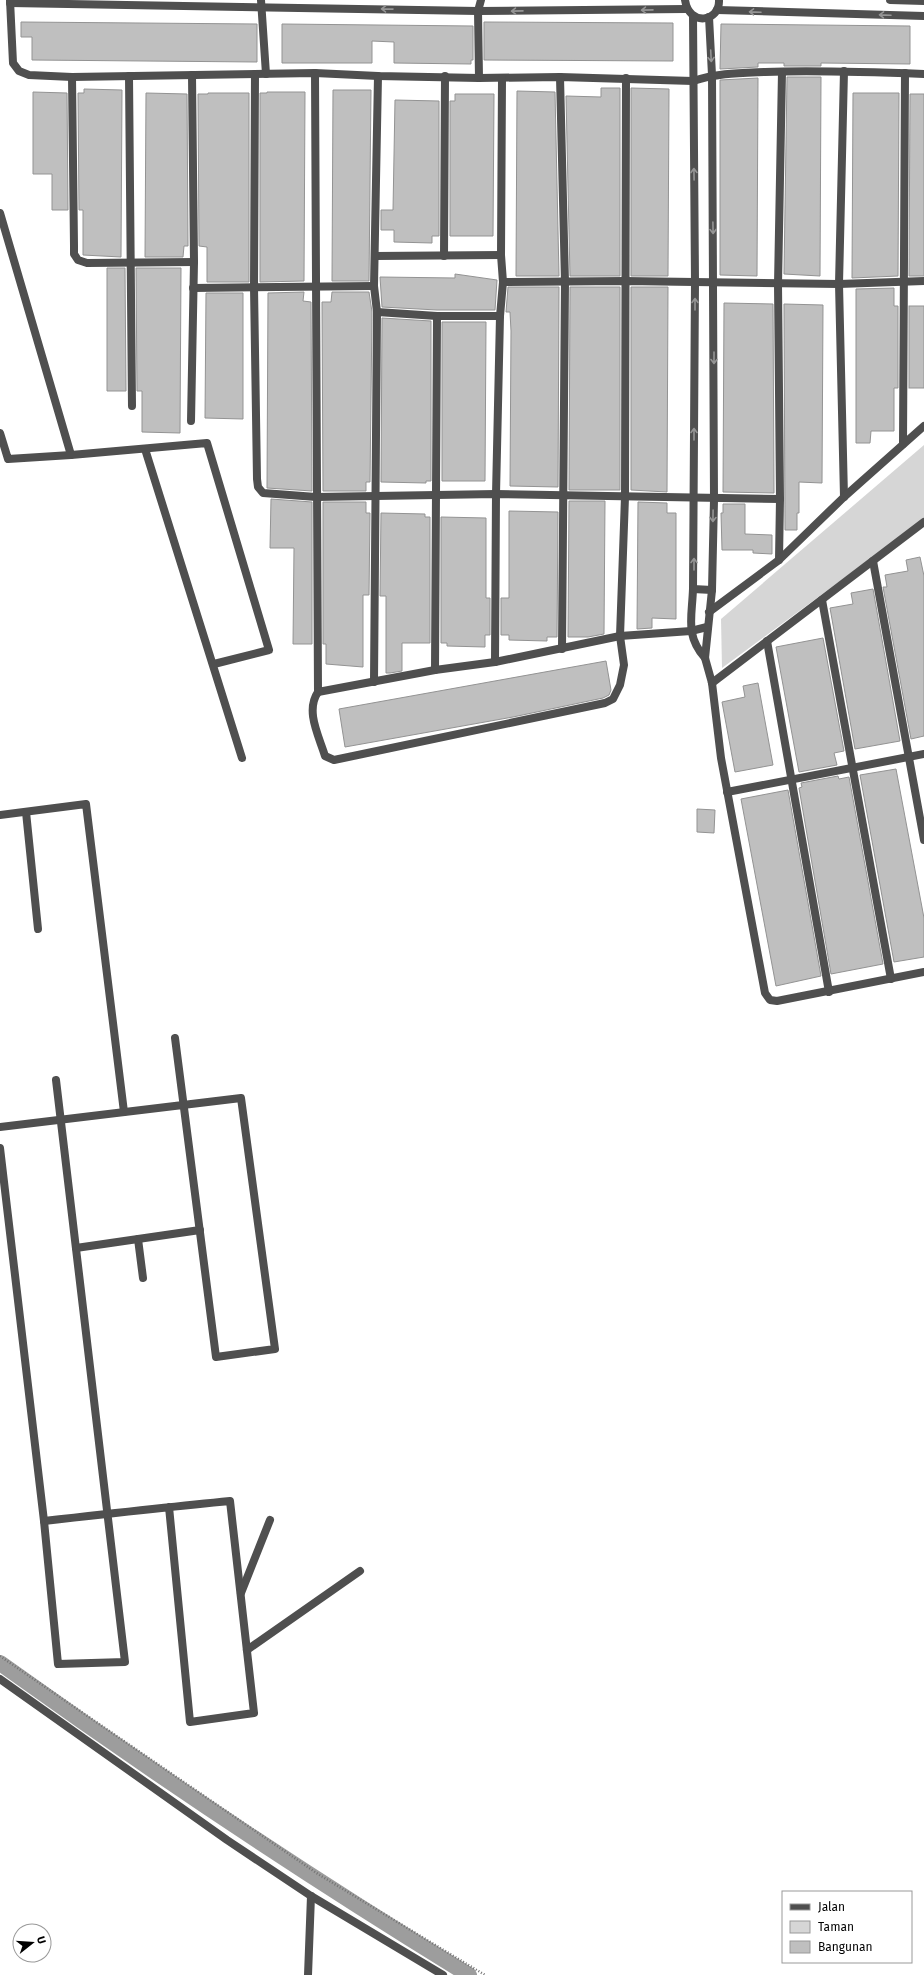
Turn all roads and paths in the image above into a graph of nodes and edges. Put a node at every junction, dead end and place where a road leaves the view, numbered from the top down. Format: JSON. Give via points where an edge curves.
{"nodes":[{"id":1,"x":480,"y":0,"type":"edge"},
{"id":2,"x":685,"y":0,"type":"edge"},
{"id":3,"x":719,"y":0,"type":"edge"},
{"id":4,"x":890,"y":0,"type":"edge"},
{"id":5,"x":10,"y":1,"type":"edge"},
{"id":6,"x":924,"y":1,"type":"edge"},
{"id":7,"x":261,"y":3,"type":"edge"},
{"id":8,"x":686,"y":9,"type":"junction"},
{"id":9,"x":717,"y":10,"type":"junction"},
{"id":10,"x":478,"y":11,"type":"junction"},
{"id":11,"x":693,"y":16,"type":"junction"},
{"id":12,"x":924,"y":16,"type":"edge"},
{"id":13,"x":709,"y":17,"type":"junction"},
{"id":14,"x":844,"y":71,"type":"junction"},
{"id":15,"x":782,"y":72,"type":"junction"},
{"id":16,"x":315,"y":73,"type":"junction"},
{"id":17,"x":905,"y":73,"type":"junction"},
{"id":18,"x":255,"y":74,"type":"junction"},
{"id":19,"x":266,"y":74,"type":"junction"},
{"id":20,"x":924,"y":74,"type":"edge"},
{"id":21,"x":192,"y":75,"type":"junction"},
{"id":22,"x":712,"y":75,"type":"junction"},
{"id":23,"x":72,"y":76,"type":"junction"},
{"id":24,"x":129,"y":76,"type":"junction"},
{"id":25,"x":378,"y":76,"type":"junction"},
{"id":26,"x":444,"y":76,"type":"junction"},
{"id":27,"x":560,"y":77,"type":"junction"},
{"id":28,"x":479,"y":78,"type":"junction"},
{"id":29,"x":502,"y":78,"type":"junction"},
{"id":30,"x":626,"y":78,"type":"junction"},
{"id":31,"x":693,"y":81,"type":"junction"},
{"id":32,"x":0,"y":213,"type":"edge"},
{"id":33,"x":501,"y":255,"type":"junction"},
{"id":34,"x":375,"y":256,"type":"junction"},
{"id":35,"x":444,"y":256,"type":"junction"},
{"id":36,"x":131,"y":262,"type":"junction"},
{"id":37,"x":194,"y":262,"type":"junction"},
{"id":38,"x":625,"y":281,"type":"junction"},
{"id":39,"x":924,"y":281,"type":"edge"},
{"id":40,"x":503,"y":282,"type":"junction"},
{"id":41,"x":565,"y":282,"type":"junction"},
{"id":42,"x":695,"y":282,"type":"junction"},
{"id":43,"x":714,"y":283,"type":"junction"},
{"id":44,"x":904,"y":283,"type":"junction"},
{"id":45,"x":778,"y":284,"type":"junction"},
{"id":46,"x":839,"y":284,"type":"junction"},
{"id":47,"x":315,"y":286,"type":"junction"},
{"id":48,"x":374,"y":286,"type":"junction"},
{"id":49,"x":193,"y":288,"type":"junction"},
{"id":50,"x":254,"y":288,"type":"junction"},
{"id":51,"x":377,"y":312,"type":"junction"},
{"id":52,"x":437,"y":316,"type":"junction"},
{"id":53,"x":500,"y":316,"type":"junction"},
{"id":54,"x":132,"y":406,"type":"dead end"},
{"id":55,"x":191,"y":421,"type":"dead end"},
{"id":56,"x":924,"y":426,"type":"edge"},
{"id":57,"x":0,"y":433,"type":"edge"},
{"id":58,"x":903,"y":444,"type":"junction"},
{"id":59,"x":145,"y":449,"type":"junction"},
{"id":60,"x":72,"y":455,"type":"junction"},
{"id":61,"x":496,"y":494,"type":"junction"},
{"id":62,"x":375,"y":496,"type":"junction"},
{"id":63,"x":436,"y":496,"type":"junction"},
{"id":64,"x":563,"y":496,"type":"junction"},
{"id":65,"x":316,"y":497,"type":"junction"},
{"id":66,"x":625,"y":497,"type":"junction"},
{"id":67,"x":844,"y":497,"type":"junction"},
{"id":68,"x":694,"y":498,"type":"junction"},
{"id":69,"x":714,"y":500,"type":"junction"},
{"id":70,"x":780,"y":500,"type":"junction"},
{"id":71,"x":924,"y":522,"type":"edge"},
{"id":72,"x":778,"y":560,"type":"junction"},
{"id":73,"x":873,"y":561,"type":"junction"},
{"id":74,"x":694,"y":589,"type":"junction"},
{"id":75,"x":712,"y":590,"type":"junction"},
{"id":76,"x":822,"y":600,"type":"junction"},
{"id":77,"x":709,"y":612,"type":"junction"},
{"id":78,"x":707,"y":627,"type":"junction"},
{"id":79,"x":691,"y":631,"type":"junction"},
{"id":80,"x":620,"y":636,"type":"junction"},
{"id":81,"x":767,"y":641,"type":"junction"},
{"id":82,"x":562,"y":649,"type":"junction"},
{"id":83,"x":705,"y":658,"type":"junction"},
{"id":84,"x":495,"y":662,"type":"junction"},
{"id":85,"x":214,"y":664,"type":"junction"},
{"id":86,"x":435,"y":670,"type":"junction"},
{"id":87,"x":374,"y":682,"type":"junction"},
{"id":88,"x":712,"y":683,"type":"junction"},
{"id":89,"x":318,"y":692,"type":"junction"},
{"id":90,"x":924,"y":754,"type":"edge"},
{"id":91,"x":909,"y":757,"type":"junction"},
{"id":92,"x":242,"y":758,"type":"dead end"},
{"id":93,"x":852,"y":768,"type":"junction"},
{"id":94,"x":792,"y":779,"type":"junction"},
{"id":95,"x":727,"y":792,"type":"junction"},
{"id":96,"x":26,"y":812,"type":"junction"},
{"id":97,"x":0,"y":815,"type":"edge"},
{"id":98,"x":924,"y":840,"type":"edge"},
{"id":99,"x":38,"y":929,"type":"dead end"},
{"id":100,"x":924,"y":972,"type":"edge"},
{"id":101,"x":891,"y":979,"type":"junction"},
{"id":102,"x":829,"y":992,"type":"junction"},
{"id":103,"x":175,"y":1038,"type":"dead end"},
{"id":104,"x":56,"y":1080,"type":"dead end"},
{"id":105,"x":184,"y":1105,"type":"junction"},
{"id":106,"x":124,"y":1112,"type":"junction"},
{"id":107,"x":61,"y":1119,"type":"junction"},
{"id":108,"x":0,"y":1127,"type":"edge"},
{"id":109,"x":0,"y":1148,"type":"edge"},
{"id":110,"x":2,"y":1192,"type":"edge"},
{"id":111,"x":200,"y":1230,"type":"junction"},
{"id":112,"x":138,"y":1239,"type":"junction"},
{"id":113,"x":76,"y":1248,"type":"junction"},
{"id":114,"x":143,"y":1278,"type":"dead end"},
{"id":115,"x":169,"y":1507,"type":"junction"},
{"id":116,"x":108,"y":1513,"type":"junction"},
{"id":117,"x":270,"y":1520,"type":"dead end"},
{"id":118,"x":44,"y":1521,"type":"junction"},
{"id":119,"x":360,"y":1571,"type":"dead end"},
{"id":120,"x":240,"y":1593,"type":"junction"},
{"id":121,"x":247,"y":1650,"type":"junction"},
{"id":122,"x":0,"y":1656,"type":"edge"},
{"id":123,"x":0,"y":1680,"type":"edge"},
{"id":124,"x":311,"y":1896,"type":"junction"},
{"id":125,"x":308,"y":1975,"type":"edge"},
{"id":126,"x":443,"y":1975,"type":"edge"},
{"id":127,"x":486,"y":1975,"type":"edge"}],
"edges":[{"from":1,"to":10,"type":"street"},
{"from":2,"to":8,"type":"street"},
{"from":3,"to":9,"type":"street"},
{"from":4,"to":6,"type":"street"},
{"from":5,"to":7,"type":"street"},
{"from":5,"to":23,"type":"street","via":[[13,62],[20,71],[29,75]]},
{"from":10,"to":7,"type":"street","one_way":true},
{"from":7,"to":19,"type":"street"},
{"from":8,"to":10,"type":"street","one_way":true},
{"from":8,"to":11,"type":"street"},
{"from":12,"to":9,"type":"street","one_way":true},
{"from":9,"to":13,"type":"street"},
{"from":10,"to":28,"type":"street"},
{"from":11,"to":13,"type":"street","via":[[701,19]]},
{"from":11,"to":31,"type":"street"},
{"from":13,"to":22,"type":"street","one_way":true},
{"from":14,"to":15,"type":"street"},
{"from":14,"to":17,"type":"street"},
{"from":14,"to":46,"type":"street"},
{"from":15,"to":22,"type":"street"},
{"from":15,"to":45,"type":"street"},
{"from":16,"to":19,"type":"street"},
{"from":16,"to":25,"type":"street"},
{"from":16,"to":47,"type":"street"},
{"from":17,"to":20,"type":"street"},
{"from":17,"to":44,"type":"street"},
{"from":18,"to":19,"type":"street"},
{"from":18,"to":21,"type":"street"},
{"from":18,"to":50,"type":"street"},
{"from":21,"to":24,"type":"street"},
{"from":21,"to":37,"type":"street"},
{"from":22,"to":31,"type":"street"},
{"from":22,"to":43,"type":"street","one_way":true},
{"from":23,"to":24,"type":"street"},
{"from":23,"to":36,"type":"street","via":[[74,254],[78,260],[87,263]]},
{"from":24,"to":36,"type":"street"},
{"from":25,"to":26,"type":"street"},
{"from":25,"to":34,"type":"street"},
{"from":26,"to":28,"type":"street"},
{"from":26,"to":35,"type":"street"},
{"from":27,"to":29,"type":"street"},
{"from":27,"to":30,"type":"street"},
{"from":27,"to":41,"type":"street"},
{"from":28,"to":29,"type":"street"},
{"from":29,"to":33,"type":"street"},
{"from":30,"to":31,"type":"street"},
{"from":30,"to":38,"type":"street"},
{"from":42,"to":31,"type":"street","one_way":true},
{"from":32,"to":60,"type":"street"},
{"from":33,"to":35,"type":"street"},
{"from":33,"to":40,"type":"street"},
{"from":34,"to":35,"type":"street"},
{"from":34,"to":48,"type":"street"},
{"from":36,"to":37,"type":"street"},
{"from":36,"to":54,"type":"street"},
{"from":37,"to":49,"type":"street"},
{"from":38,"to":41,"type":"street"},
{"from":38,"to":42,"type":"street"},
{"from":38,"to":66,"type":"street"},
{"from":39,"to":44,"type":"street"},
{"from":40,"to":41,"type":"street"},
{"from":40,"to":53,"type":"street"},
{"from":41,"to":64,"type":"street"},
{"from":42,"to":43,"type":"street"},
{"from":68,"to":42,"type":"street","one_way":true},
{"from":43,"to":45,"type":"street"},
{"from":43,"to":69,"type":"street","one_way":true},
{"from":44,"to":46,"type":"street"},
{"from":44,"to":58,"type":"street"},
{"from":45,"to":46,"type":"street"},
{"from":45,"to":70,"type":"street"},
{"from":46,"to":67,"type":"street"},
{"from":47,"to":48,"type":"street"},
{"from":47,"to":50,"type":"street"},
{"from":47,"to":65,"type":"street"},
{"from":48,"to":51,"type":"street"},
{"from":49,"to":50,"type":"street"},
{"from":49,"to":55,"type":"street"},
{"from":50,"to":65,"type":"street","via":[[258,487],[263,493],[268,494]]},
{"from":51,"to":52,"type":"street"},
{"from":51,"to":62,"type":"street"},
{"from":52,"to":53,"type":"street"},
{"from":52,"to":63,"type":"street"},
{"from":53,"to":61,"type":"street"},
{"from":56,"to":58,"type":"street"},
{"from":57,"to":60,"type":"street","via":[[8,459]]},
{"from":58,"to":67,"type":"street"},
{"from":59,"to":60,"type":"street"},
{"from":59,"to":85,"type":"street"},
{"from":59,"to":85,"type":"street","via":[[207,443],[269,650]]},
{"from":61,"to":63,"type":"street"},
{"from":61,"to":64,"type":"street"},
{"from":61,"to":84,"type":"street"},
{"from":62,"to":63,"type":"street"},
{"from":62,"to":65,"type":"street"},
{"from":62,"to":87,"type":"street"},
{"from":63,"to":86,"type":"street"},
{"from":64,"to":66,"type":"street"},
{"from":64,"to":82,"type":"street"},
{"from":65,"to":89,"type":"street"},
{"from":66,"to":68,"type":"street"},
{"from":66,"to":80,"type":"street"},
{"from":67,"to":72,"type":"street"},
{"from":68,"to":69,"type":"street"},
{"from":74,"to":68,"type":"street","one_way":true},
{"from":69,"to":70,"type":"street"},
{"from":69,"to":75,"type":"street","one_way":true},
{"from":70,"to":72,"type":"street"},
{"from":71,"to":73,"type":"street"},
{"from":72,"to":77,"type":"street"},
{"from":73,"to":76,"type":"street"},
{"from":73,"to":91,"type":"street"},
{"from":74,"to":75,"type":"street"},
{"from":74,"to":79,"type":"street"},
{"from":75,"to":77,"type":"street"},
{"from":76,"to":81,"type":"street"},
{"from":76,"to":93,"type":"street"},
{"from":77,"to":78,"type":"street"},
{"from":78,"to":79,"type":"street"},
{"from":78,"to":83,"type":"street"},
{"from":79,"to":80,"type":"street"},
{"from":79,"to":83,"type":"street","via":[[694,642]]},
{"from":80,"to":82,"type":"street"},
{"from":80,"to":89,"type":"street","via":[[624,665],[620,685],[612,701],[342,759],[334,760],[325,756],[312,710],[313,699]]},
{"from":81,"to":88,"type":"street"},
{"from":81,"to":94,"type":"street"},
{"from":82,"to":84,"type":"street"},
{"from":83,"to":88,"type":"street"},
{"from":84,"to":86,"type":"street"},
{"from":85,"to":92,"type":"street"},
{"from":86,"to":87,"type":"street"},
{"from":87,"to":89,"type":"street"},
{"from":88,"to":95,"type":"street"},
{"from":90,"to":91,"type":"street"},
{"from":91,"to":93,"type":"street"},
{"from":91,"to":98,"type":"street"},
{"from":93,"to":94,"type":"street"},
{"from":93,"to":101,"type":"street"},
{"from":94,"to":95,"type":"street"},
{"from":94,"to":102,"type":"street"},
{"from":95,"to":102,"type":"street","via":[[767,998],[777,1001]]},
{"from":96,"to":97,"type":"street"},
{"from":96,"to":99,"type":"street"},
{"from":96,"to":106,"type":"street","via":[[86,804]]},
{"from":100,"to":101,"type":"street"},
{"from":101,"to":102,"type":"street"},
{"from":103,"to":105,"type":"street"},
{"from":104,"to":107,"type":"street"},
{"from":105,"to":106,"type":"street"},
{"from":105,"to":111,"type":"street"},
{"from":105,"to":111,"type":"street","via":[[241,1098],[275,1349],[216,1357]]},
{"from":106,"to":107,"type":"street"},
{"from":107,"to":108,"type":"street"},
{"from":107,"to":113,"type":"street"},
{"from":109,"to":110,"type":"street"},
{"from":110,"to":118,"type":"street"},
{"from":111,"to":112,"type":"street"},
{"from":112,"to":113,"type":"street"},
{"from":112,"to":114,"type":"street"},
{"from":113,"to":116,"type":"street"},
{"from":115,"to":116,"type":"street"},
{"from":115,"to":120,"type":"street","via":[[230,1501]]},
{"from":115,"to":121,"type":"street","via":[[190,1722],[254,1713]]},
{"from":116,"to":118,"type":"street"},
{"from":116,"to":118,"type":"street","via":[[125,1662],[58,1664]]},
{"from":117,"to":120,"type":"street"},
{"from":119,"to":121,"type":"street"},
{"from":120,"to":121,"type":"street"},
{"from":122,"to":127,"type":"path","via":[[318,1874]]},
{"from":123,"to":124,"type":"street","via":[[226,1840]]},
{"from":124,"to":125,"type":"street"},
{"from":124,"to":126,"type":"street"}]}
